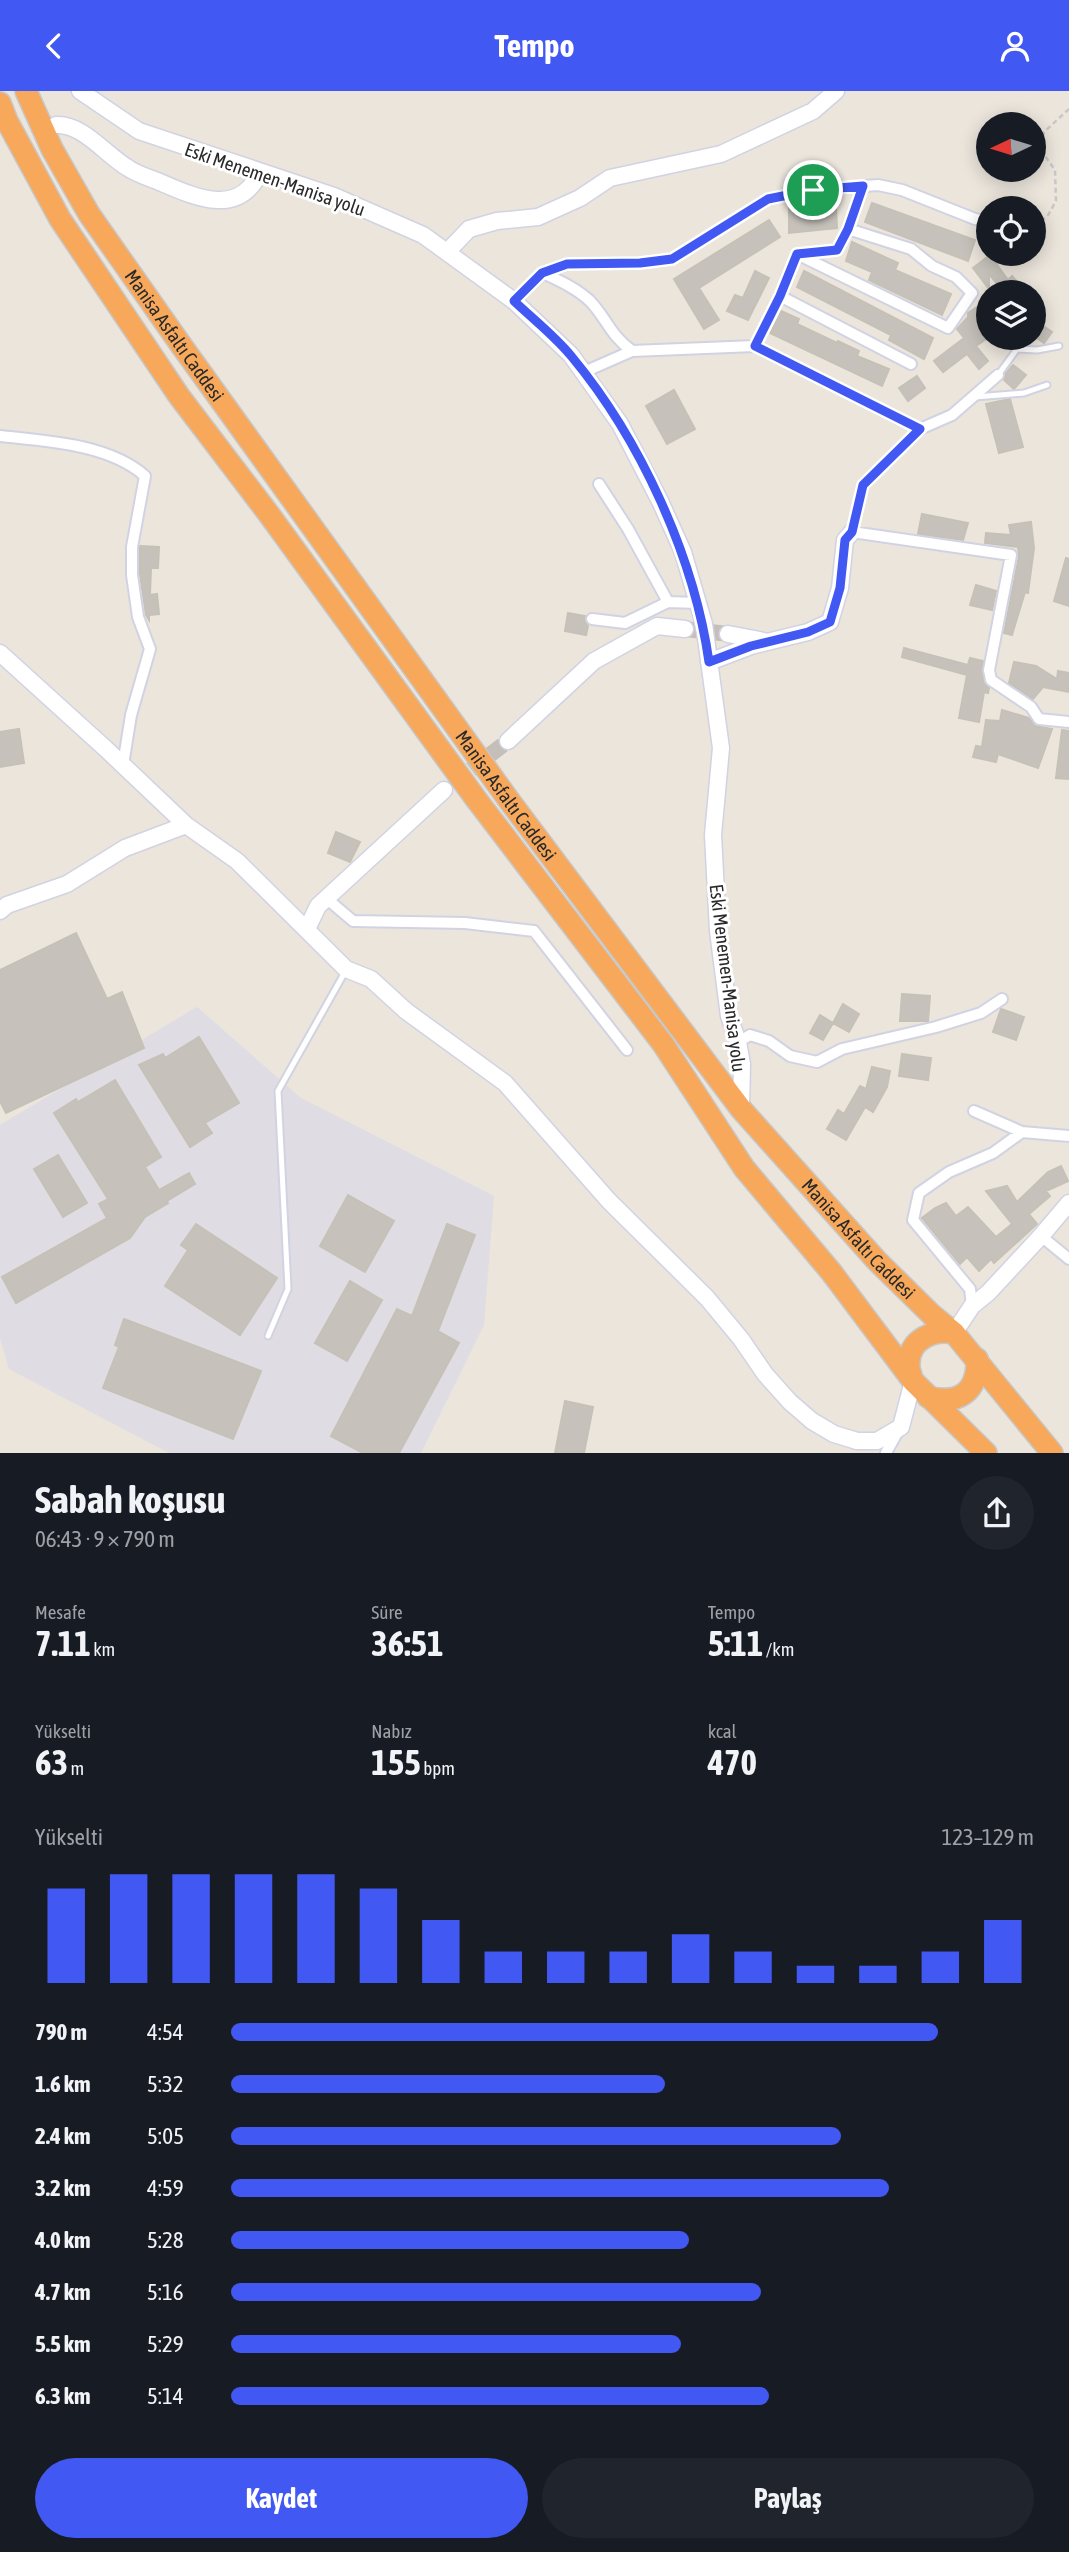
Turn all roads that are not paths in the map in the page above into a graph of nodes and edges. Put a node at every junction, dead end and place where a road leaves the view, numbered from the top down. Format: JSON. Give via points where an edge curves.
{"nodes":[{"id":1,"x":26,"y":91,"type":"edge"},
{"id":2,"x":80,"y":91,"type":"edge"},
{"id":3,"x":836,"y":91,"type":"edge"},
{"id":4,"x":0,"y":103,"type":"edge"},
{"id":5,"x":56,"y":125,"type":"dead end"},
{"id":6,"x":260,"y":172,"type":"junction"},
{"id":7,"x":863,"y":186,"type":"junction"},
{"id":8,"x":976,"y":219,"type":"edge"},
{"id":9,"x":848,"y":229,"type":"junction"},
{"id":10,"x":447,"y":251,"type":"junction"},
{"id":11,"x":797,"y":254,"type":"junction"},
{"id":12,"x":542,"y":273,"type":"junction"},
{"id":13,"x":780,"y":296,"type":"junction"},
{"id":14,"x":514,"y":301,"type":"junction"},
{"id":15,"x":755,"y":346,"type":"junction"},
{"id":16,"x":1059,"y":346,"type":"dead end"},
{"id":17,"x":632,"y":351,"type":"junction"},
{"id":18,"x":911,"y":364,"type":"dead end"},
{"id":19,"x":584,"y":372,"type":"junction"},
{"id":20,"x":998,"y":375,"type":"joint"},
{"id":21,"x":1047,"y":385,"type":"dead end"},
{"id":22,"x":972,"y":397,"type":"junction"},
{"id":23,"x":920,"y":429,"type":"junction"},
{"id":24,"x":0,"y":436,"type":"edge"},
{"id":25,"x":599,"y":484,"type":"dead end"},
{"id":26,"x":852,"y":532,"type":"junction"},
{"id":27,"x":668,"y":602,"type":"junction"},
{"id":28,"x":698,"y":603,"type":"junction"},
{"id":29,"x":593,"y":619,"type":"dead end"},
{"id":30,"x":685,"y":629,"type":"tunnel mouth"},
{"id":31,"x":728,"y":634,"type":"tunnel mouth"},
{"id":32,"x":769,"y":641,"type":"junction"},
{"id":33,"x":0,"y":653,"type":"edge"},
{"id":34,"x":709,"y":662,"type":"junction"},
{"id":35,"x":1069,"y":722,"type":"edge"},
{"id":36,"x":508,"y":741,"type":"tunnel mouth"},
{"id":37,"x":123,"y":765,"type":"junction"},
{"id":38,"x":444,"y":790,"type":"tunnel mouth"},
{"id":39,"x":186,"y":825,"type":"junction"},
{"id":40,"x":326,"y":898,"type":"junction"},
{"id":41,"x":0,"y":911,"type":"edge"},
{"id":42,"x":307,"y":929,"type":"junction"},
{"id":43,"x":346,"y":969,"type":"junction"},
{"id":44,"x":1002,"y":999,"type":"dead end"},
{"id":45,"x":738,"y":1042,"type":"junction"},
{"id":46,"x":627,"y":1050,"type":"dead end"},
{"id":47,"x":741,"y":1108,"type":"junction"},
{"id":48,"x":974,"y":1111,"type":"dead end"},
{"id":49,"x":1022,"y":1132,"type":"junction"},
{"id":50,"x":1069,"y":1136,"type":"edge"},
{"id":51,"x":1069,"y":1202,"type":"edge"},
{"id":52,"x":1041,"y":1236,"type":"junction"},
{"id":53,"x":1069,"y":1259,"type":"edge"},
{"id":54,"x":972,"y":1306,"type":"junction"},
{"id":55,"x":954,"y":1333,"type":"junction"},
{"id":56,"x":268,"y":1336,"type":"dead end"},
{"id":57,"x":977,"y":1359,"type":"junction"},
{"id":58,"x":913,"y":1381,"type":"junction"},
{"id":59,"x":928,"y":1398,"type":"junction"},
{"id":60,"x":901,"y":1427,"type":"junction"},
{"id":61,"x":886,"y":1453,"type":"edge"},
{"id":62,"x":986,"y":1453,"type":"edge"},
{"id":63,"x":1052,"y":1453,"type":"edge"}],
"edges":[{"from":1,"to":47,"type":"highway","name":"Manisa Asfaltı Caddesi","via":[[89,214],[173,335],[508,799]]},
{"from":2,"to":6,"type":"street","name":"Eski Menemen-Manisa yolu","via":[[139,131]]},
{"from":3,"to":10,"type":"street","via":[[813,111],[721,154],[610,178],[538,218],[468,229]]},
{"from":4,"to":58,"type":"highway","name":"Manisa Asfaltı Caddesi","via":[[60,219],[179,396],[663,1044],[744,1168],[832,1273]]},
{"from":5,"to":6,"type":"street","via":[[66,124],[130,170],[213,201],[234,198],[254,185]]},
{"from":6,"to":10,"type":"street","name":"Eski Menemen-Manisa yolu","via":[[334,196],[423,235]]},
{"from":7,"to":8,"type":"street","via":[[902,190]]},
{"from":7,"to":9,"type":"street"},
{"from":7,"to":12,"type":"street","via":[[768,199],[672,259],[567,264]]},
{"from":9,"to":11,"type":"street","via":[[837,250]]},
{"from":9,"to":11,"type":"street","via":[[911,249],[956,277],[972,293],[948,328]]},
{"from":10,"to":14,"type":"street","name":"Eski Menemen-Manisa yolu"},
{"from":11,"to":13,"type":"street"},
{"from":12,"to":14,"type":"street"},
{"from":12,"to":17,"type":"street","via":[[571,286],[591,303],[617,340]]},
{"from":13,"to":15,"type":"street"},
{"from":13,"to":18,"type":"street"},
{"from":14,"to":19,"type":"street","name":"Eski Menemen-Manisa yolu"},
{"from":15,"to":17,"type":"street"},
{"from":15,"to":23,"type":"street"},
{"from":16,"to":20,"type":"lane","via":[[1017,349]]},
{"from":17,"to":19,"type":"street"},
{"from":19,"to":28,"type":"street","name":"Eski Menemen-Manisa yolu","via":[[620,424],[660,501],[683,552]]},
{"from":20,"to":22,"type":"street"},
{"from":21,"to":22,"type":"lane","via":[[1024,393]]},
{"from":22,"to":23,"type":"street","via":[[952,415]]},
{"from":23,"to":26,"type":"street","via":[[863,485]]},
{"from":24,"to":37,"type":"street","via":[[82,447],[132,465],[145,476],[132,547],[132,575],[138,617],[150,649],[131,715]]},
{"from":25,"to":27,"type":"street"},
{"from":26,"to":32,"type":"street","via":[[845,540],[840,588],[830,622]]},
{"from":26,"to":35,"type":"street","via":[[1011,555],[989,670],[991,680],[1031,707],[1039,719]]},
{"from":27,"to":28,"type":"street"},
{"from":27,"to":29,"type":"street","via":[[625,623]]},
{"from":28,"to":34,"type":"street","name":"Eski Menemen-Manisa yolu"},
{"from":30,"to":36,"type":"street","via":[[657,627],[594,661]]},
{"from":31,"to":32,"type":"street"},
{"from":32,"to":34,"type":"street"},
{"from":33,"to":37,"type":"street"},
{"from":34,"to":45,"type":"street","name":"Eski Menemen-Manisa yolu","via":[[721,748],[713,835],[718,931],[729,1016]]},
{"from":37,"to":39,"type":"street"},
{"from":38,"to":40,"type":"street"},
{"from":39,"to":41,"type":"street","via":[[125,848],[67,884]]},
{"from":39,"to":42,"type":"street","via":[[237,862]]},
{"from":40,"to":42,"type":"street"},
{"from":40,"to":46,"type":"street","via":[[353,921],[465,923],[534,931]]},
{"from":42,"to":43,"type":"street"},
{"from":43,"to":56,"type":"lane","via":[[278,1091],[288,1289]]},
{"from":43,"to":60,"type":"street","via":[[370,979],[505,1083],[609,1201],[707,1298],[765,1374],[804,1415],[834,1434],[857,1440],[877,1441]]},
{"from":44,"to":45,"type":"street","via":[[981,1013],[842,1049],[817,1062],[790,1056],[769,1041],[750,1035]]},
{"from":45,"to":47,"type":"street","name":"Eski Menemen-Manisa yolu"},
{"from":47,"to":55,"type":"highway","name":"Manisa Asfaltı Caddesi","via":[[877,1261]]},
{"from":48,"to":49,"type":"street"},
{"from":49,"to":50,"type":"street"},
{"from":49,"to":54,"type":"street","via":[[919,1193],[913,1220],[970,1289]]},
{"from":51,"to":52,"type":"street"},
{"from":52,"to":53,"type":"street"},
{"from":52,"to":54,"type":"street"},
{"from":54,"to":55,"type":"street"},
{"from":55,"to":57,"type":"highway","name":"Manisa Asfaltı Caddesi"},
{"from":55,"to":58,"type":"highway","via":[[935,1332],[916,1344],[908,1364]]},
{"from":57,"to":59,"type":"highway","via":[[977,1373],[965,1393],[943,1401]]},
{"from":57,"to":63,"type":"highway","name":"Manisa Asfaltı Caddesi"},
{"from":58,"to":59,"type":"highway","name":"Manisa Asfaltı Caddesi"},
{"from":58,"to":60,"type":"street"},
{"from":59,"to":62,"type":"highway","name":"Manisa Asfaltı Caddesi"},
{"from":60,"to":61,"type":"street"}]}
